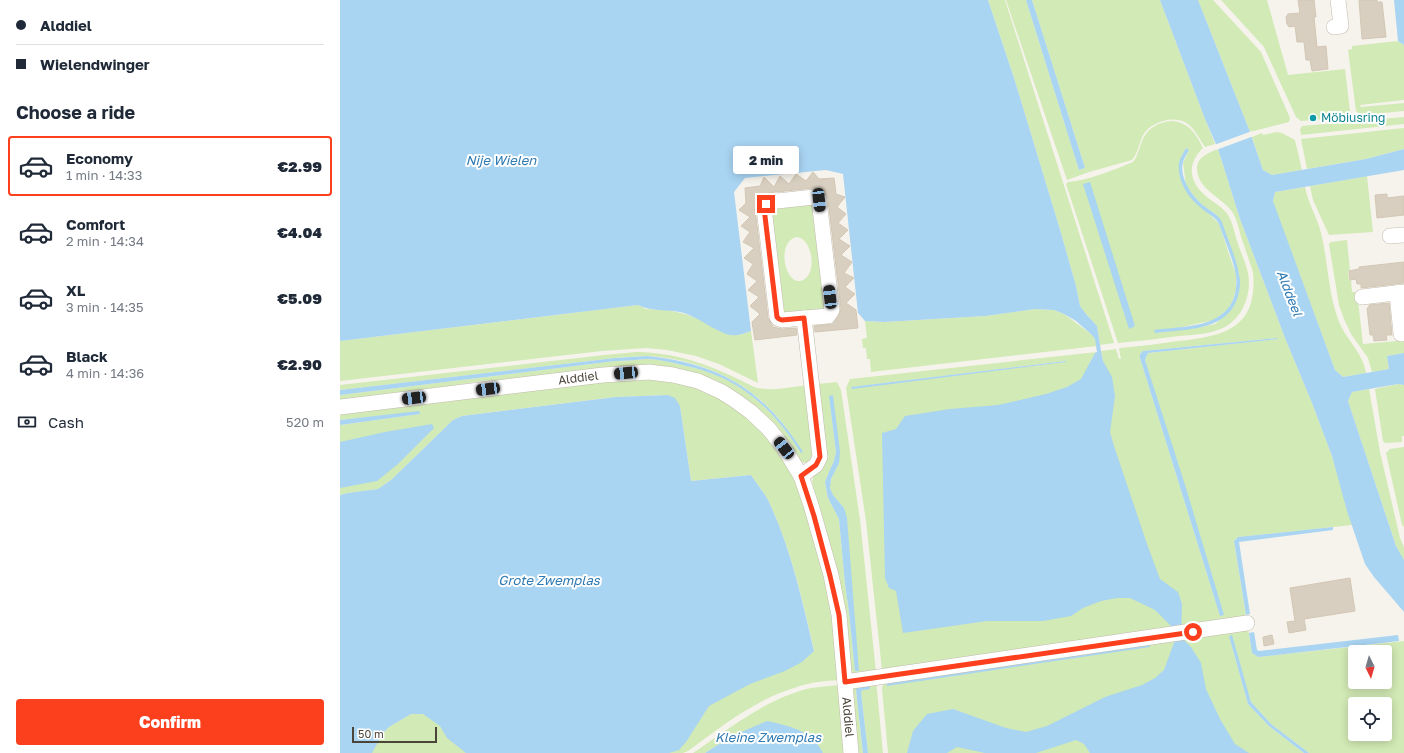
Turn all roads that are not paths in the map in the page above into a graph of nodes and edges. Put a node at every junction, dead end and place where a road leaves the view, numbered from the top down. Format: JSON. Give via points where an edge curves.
{"nodes":[{"id":1,"x":1338,"y":0,"type":"edge"},
{"id":2,"x":1334,"y":27,"type":"dead end"},
{"id":3,"x":1400,"y":293,"type":"edge"},
{"id":4,"x":1362,"y":297,"type":"dead end"},
{"id":5,"x":804,"y":318,"type":"junction"},
{"id":6,"x":1401,"y":334,"type":"dead end"},
{"id":7,"x":340,"y":407,"type":"edge"},
{"id":8,"x":801,"y":476,"type":"junction"},
{"id":9,"x":1247,"y":623,"type":"dead end"},
{"id":10,"x":845,"y":682,"type":"junction"},
{"id":11,"x":851,"y":753,"type":"edge"}],
"edges":[{"from":1,"to":2,"type":"street","via":[[1341,26]]},
{"from":3,"to":4,"type":"street"},
{"from":3,"to":6,"type":"street"},
{"from":5,"to":5,"type":"street","via":[[828,316],[832,310],[819,200],[814,197],[768,202],[764,208],[777,317],[782,320]]},
{"from":5,"to":8,"type":"street","via":[[820,457],[816,465]]},
{"from":7,"to":8,"type":"street","name":"Alddiel","via":[[604,375],[649,372],[673,375],[698,381],[722,392],[751,412],[779,441]]},
{"from":8,"to":10,"type":"street","name":"Alddiel","via":[[813,511],[839,615]]},
{"from":9,"to":10,"type":"street","name":"Alddiel"},
{"from":10,"to":11,"type":"street","name":"Alddiel"}]}
